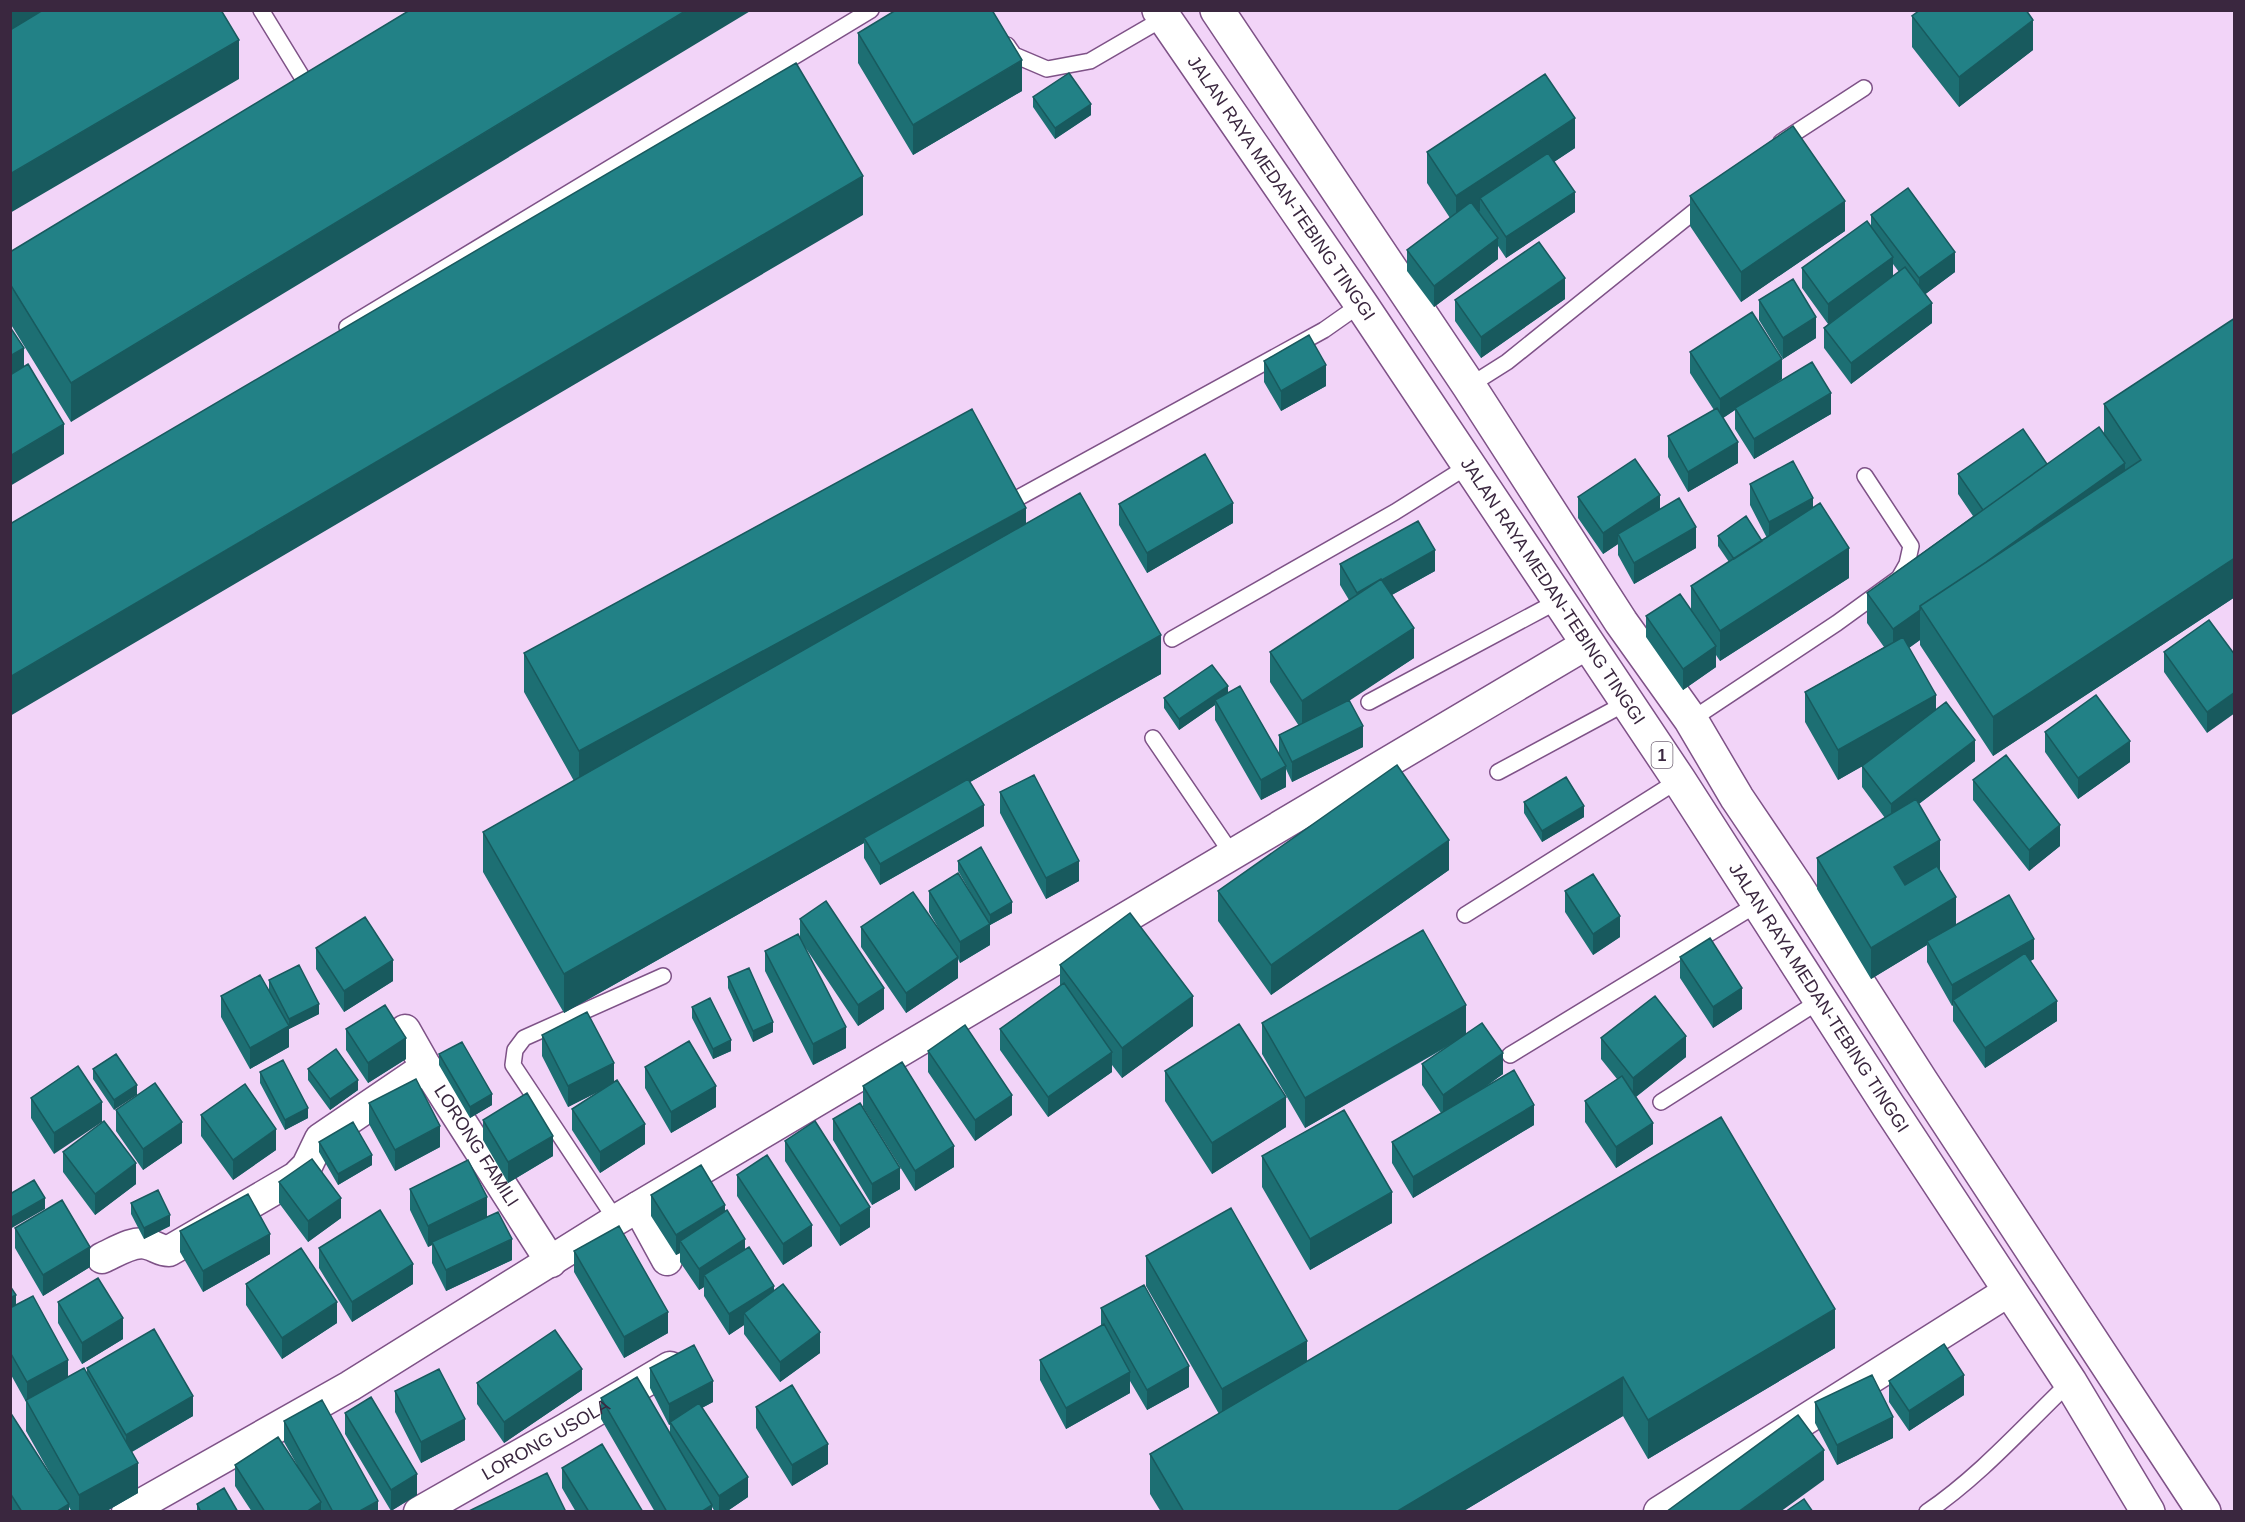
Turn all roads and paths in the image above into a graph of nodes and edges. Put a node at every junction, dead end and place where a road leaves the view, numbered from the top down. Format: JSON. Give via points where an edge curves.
{"nodes":[{"id":1,"x":261,"y":10,"type":"edge"},
{"id":2,"x":871,"y":10,"type":"edge"},
{"id":3,"x":1217,"y":10,"type":"edge"},
{"id":4,"x":1161,"y":14,"type":"edge"},
{"id":5,"x":1001,"y":37,"type":"edge"},
{"id":6,"x":330,"y":78,"type":"edge"},
{"id":7,"x":1864,"y":88,"type":"dead end"},
{"id":8,"x":1770,"y":151,"type":"edge"},
{"id":9,"x":1718,"y":192,"type":"edge"},
{"id":10,"x":1361,"y":304,"type":"junction"},
{"id":11,"x":338,"y":332,"type":"edge"},
{"id":12,"x":1469,"y":386,"type":"junction"},
{"id":13,"x":1468,"y":466,"type":"junction"},
{"id":14,"x":1865,"y":476,"type":"dead end"},
{"id":15,"x":1018,"y":498,"type":"edge"},
{"id":16,"x":1558,"y":601,"type":"junction"},
{"id":17,"x":1172,"y":639,"type":"dead end"},
{"id":18,"x":1587,"y":644,"type":"junction"},
{"id":19,"x":1369,"y":702,"type":"dead end"},
{"id":20,"x":1626,"y":703,"type":"junction"},
{"id":21,"x":1691,"y":720,"type":"junction"},
{"id":22,"x":1153,"y":738,"type":"dead end"},
{"id":23,"x":1498,"y":772,"type":"dead end"},
{"id":24,"x":1679,"y":780,"type":"junction"},
{"id":25,"x":1232,"y":854,"type":"junction"},
{"id":26,"x":1759,"y":903,"type":"junction"},
{"id":27,"x":1465,"y":915,"type":"dead end"},
{"id":28,"x":663,"y":976,"type":"dead end"},
{"id":29,"x":1821,"y":1000,"type":"junction"},
{"id":30,"x":405,"y":1030,"type":"dead end"},
{"id":31,"x":1510,"y":1055,"type":"dead end"},
{"id":32,"x":426,"y":1067,"type":"junction"},
{"id":33,"x":1661,"y":1102,"type":"dead end"},
{"id":34,"x":627,"y":1214,"type":"junction"},
{"id":35,"x":102,"y":1258,"type":"dead end"},
{"id":36,"x":667,"y":1260,"type":"dead end"},
{"id":37,"x":551,"y":1262,"type":"junction"},
{"id":38,"x":2009,"y":1291,"type":"junction"},
{"id":39,"x":670,"y":1367,"type":"edge"},
{"id":40,"x":2070,"y":1382,"type":"junction"},
{"id":41,"x":166,"y":1502,"type":"edge"},
{"id":42,"x":127,"y":1512,"type":"edge"},
{"id":43,"x":419,"y":1512,"type":"edge"},
{"id":44,"x":1659,"y":1512,"type":"edge"},
{"id":45,"x":1927,"y":1512,"type":"edge"},
{"id":46,"x":2148,"y":1512,"type":"edge"},
{"id":47,"x":2204,"y":1512,"type":"edge"}],
"edges":[{"from":1,"to":6,"type":"lane","via":[[305,93]]},
{"from":2,"to":11,"type":"lane"},
{"from":3,"to":12,"type":"highway","number":"1"},
{"from":4,"to":5,"type":"lane","via":[[1090,61],[1047,69],[1014,55]]},
{"from":4,"to":10,"type":"highway","name":"JALAN RAYA MEDAN-TEBING TINGGI","number":"1"},
{"from":7,"to":8,"type":"lane"},
{"from":9,"to":12,"type":"lane","via":[[1507,362]]},
{"from":10,"to":13,"type":"highway","name":"JALAN RAYA MEDAN-TEBING TINGGI","number":"1"},
{"from":10,"to":15,"type":"lane","via":[[1324,330]]},
{"from":12,"to":21,"type":"highway","number":"1","via":[[1621,622]]},
{"from":13,"to":16,"type":"highway","name":"JALAN RAYA MEDAN-TEBING TINGGI","number":"1"},
{"from":13,"to":17,"type":"lane"},
{"from":14,"to":21,"type":"lane","via":[[1911,546],[1899,578]]},
{"from":16,"to":18,"type":"highway","name":"JALAN RAYA MEDAN-TEBING TINGGI","number":"1"},
{"from":16,"to":19,"type":"lane"},
{"from":18,"to":20,"type":"highway","name":"JALAN RAYA MEDAN-TEBING TINGGI","number":"1"},
{"from":18,"to":25,"type":"street"},
{"from":20,"to":23,"type":"lane"},
{"from":20,"to":24,"type":"highway","name":"JALAN RAYA MEDAN-TEBING TINGGI","number":"1"},
{"from":21,"to":47,"type":"highway","number":"1","via":[[1737,798]]},
{"from":22,"to":25,"type":"lane"},
{"from":24,"to":26,"type":"highway","name":"JALAN RAYA MEDAN-TEBING TINGGI","number":"1"},
{"from":24,"to":27,"type":"lane"},
{"from":25,"to":34,"type":"street"},
{"from":26,"to":29,"type":"highway","name":"JALAN RAYA MEDAN-TEBING TINGGI","number":"1"},
{"from":26,"to":31,"type":"lane"},
{"from":28,"to":34,"type":"lane","via":[[524,1038],[515,1050],[513,1065]]},
{"from":29,"to":33,"type":"lane"},
{"from":29,"to":38,"type":"highway","name":"JALAN RAYA MEDAN-TEBING TINGGI","number":"1"},
{"from":30,"to":32,"type":"street","name":"LORONG FAMILI"},
{"from":32,"to":35,"type":"street","via":[[320,1139],[307,1166],[296,1177],[169,1251],[137,1243]]},
{"from":32,"to":37,"type":"street","name":"LORONG FAMILI"},
{"from":34,"to":36,"type":"street"},
{"from":34,"to":37,"type":"street"},
{"from":37,"to":41,"type":"street"},
{"from":38,"to":40,"type":"highway","name":"JALAN RAYA MEDAN-TEBING TINGGI","number":"1"},
{"from":38,"to":44,"type":"street"},
{"from":39,"to":43,"type":"street","name":"LORONG USOLA"},
{"from":40,"to":45,"type":"lane","via":[[1991,1459]]},
{"from":40,"to":46,"type":"highway","name":"JALAN RAYA MEDAN-TEBING TINGGI","number":"1"},
{"from":41,"to":42,"type":"street"}]}
